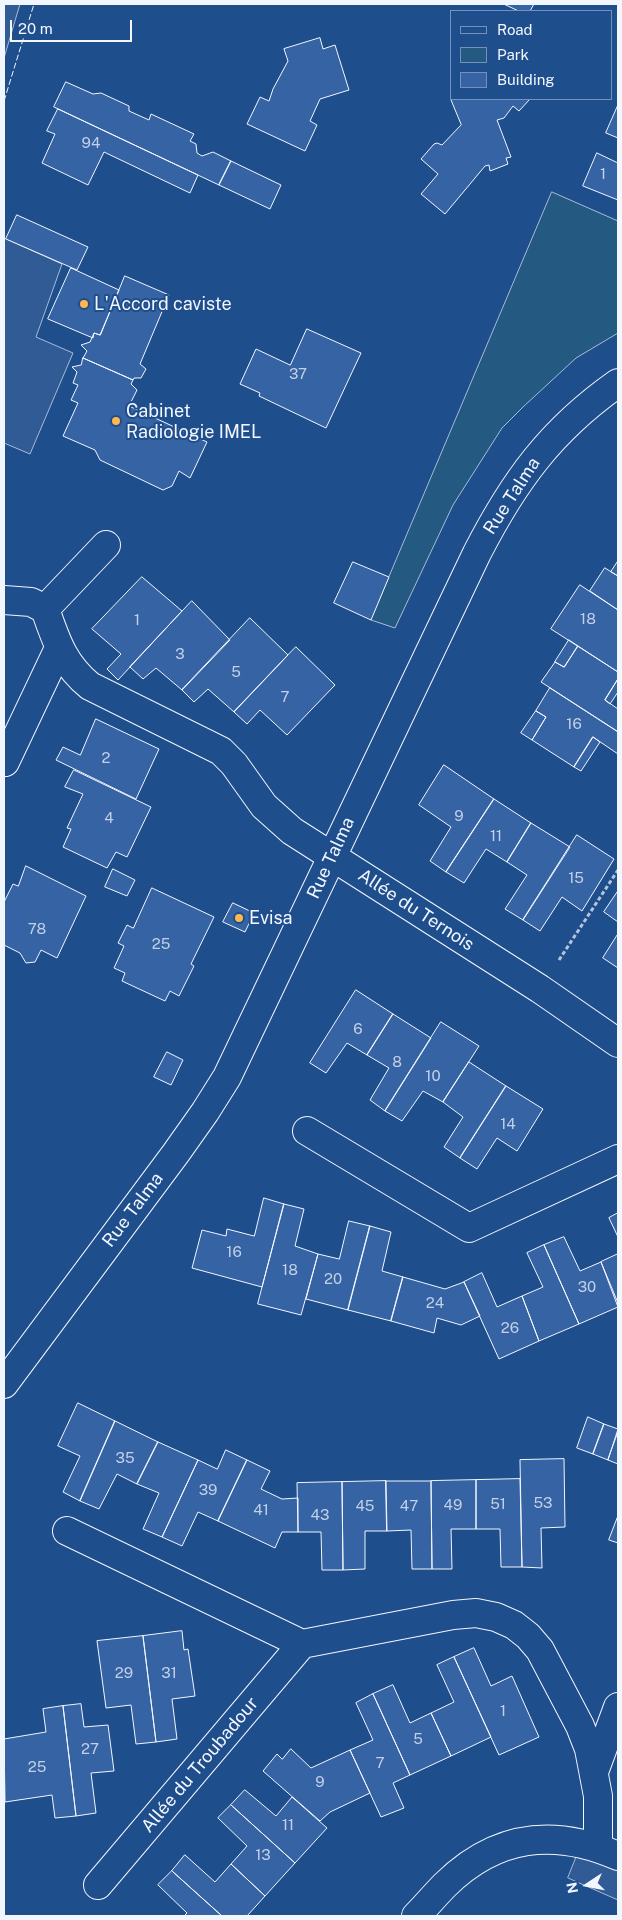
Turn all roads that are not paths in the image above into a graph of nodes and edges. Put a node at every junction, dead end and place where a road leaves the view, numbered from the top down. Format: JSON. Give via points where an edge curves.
{"nodes":[{"id":1,"x":618,"y":383,"type":"edge"},
{"id":2,"x":106,"y":545,"type":"dead end"},
{"id":3,"x":4,"y":600,"type":"edge"},
{"id":4,"x":44,"y":609,"type":"junction"},
{"id":5,"x":59,"y":648,"type":"junction"},
{"id":6,"x":5,"y":762,"type":"edge"},
{"id":7,"x":331,"y":856,"type":"junction"},
{"id":8,"x":618,"y":1043,"type":"edge"},
{"id":9,"x":307,"y":1131,"type":"dead end"},
{"id":10,"x":618,"y":1159,"type":"edge"},
{"id":11,"x":4,"y":1384,"type":"edge"},
{"id":12,"x":67,"y":1531,"type":"dead end"},
{"id":13,"x":302,"y":1644,"type":"junction"},
{"id":14,"x":618,"y":1707,"type":"edge"},
{"id":15,"x":594,"y":1772,"type":"junction"},
{"id":16,"x":608,"y":1851,"type":"edge"},
{"id":17,"x":98,"y":1885,"type":"dead end"},
{"id":18,"x":416,"y":1916,"type":"edge"}],
"edges":[{"from":1,"to":7,"type":"street","name":"Rue Talma","via":[[552,440],[533,461],[497,513]]},
{"from":2,"to":4,"type":"street"},
{"from":3,"to":4,"type":"street","via":[[31,602]]},
{"from":4,"to":5,"type":"street","name":"Allée du Ternois"},
{"from":5,"to":6,"type":"street"},
{"from":5,"to":7,"type":"street","name":"Allée du Ternois","via":[[78,677],[90,686],[221,751],[276,818]]},
{"from":7,"to":8,"type":"street","name":"Allée du Ternois","via":[[540,989]]},
{"from":7,"to":11,"type":"street","name":"Rue Talma","via":[[227,1077],[176,1153]]},
{"from":9,"to":10,"type":"street","via":[[469,1228]]},
{"from":12,"to":13,"type":"street"},
{"from":13,"to":15,"type":"street","via":[[452,1615],[476,1613],[496,1617],[528,1636],[540,1650],[580,1726]]},
{"from":13,"to":17,"type":"street","name":"Allée du Troubadour"},
{"from":14,"to":15,"type":"street"},
{"from":15,"to":16,"type":"street"},
{"from":16,"to":18,"type":"street","via":[[575,1841],[539,1839],[502,1848],[462,1870]]}]}
